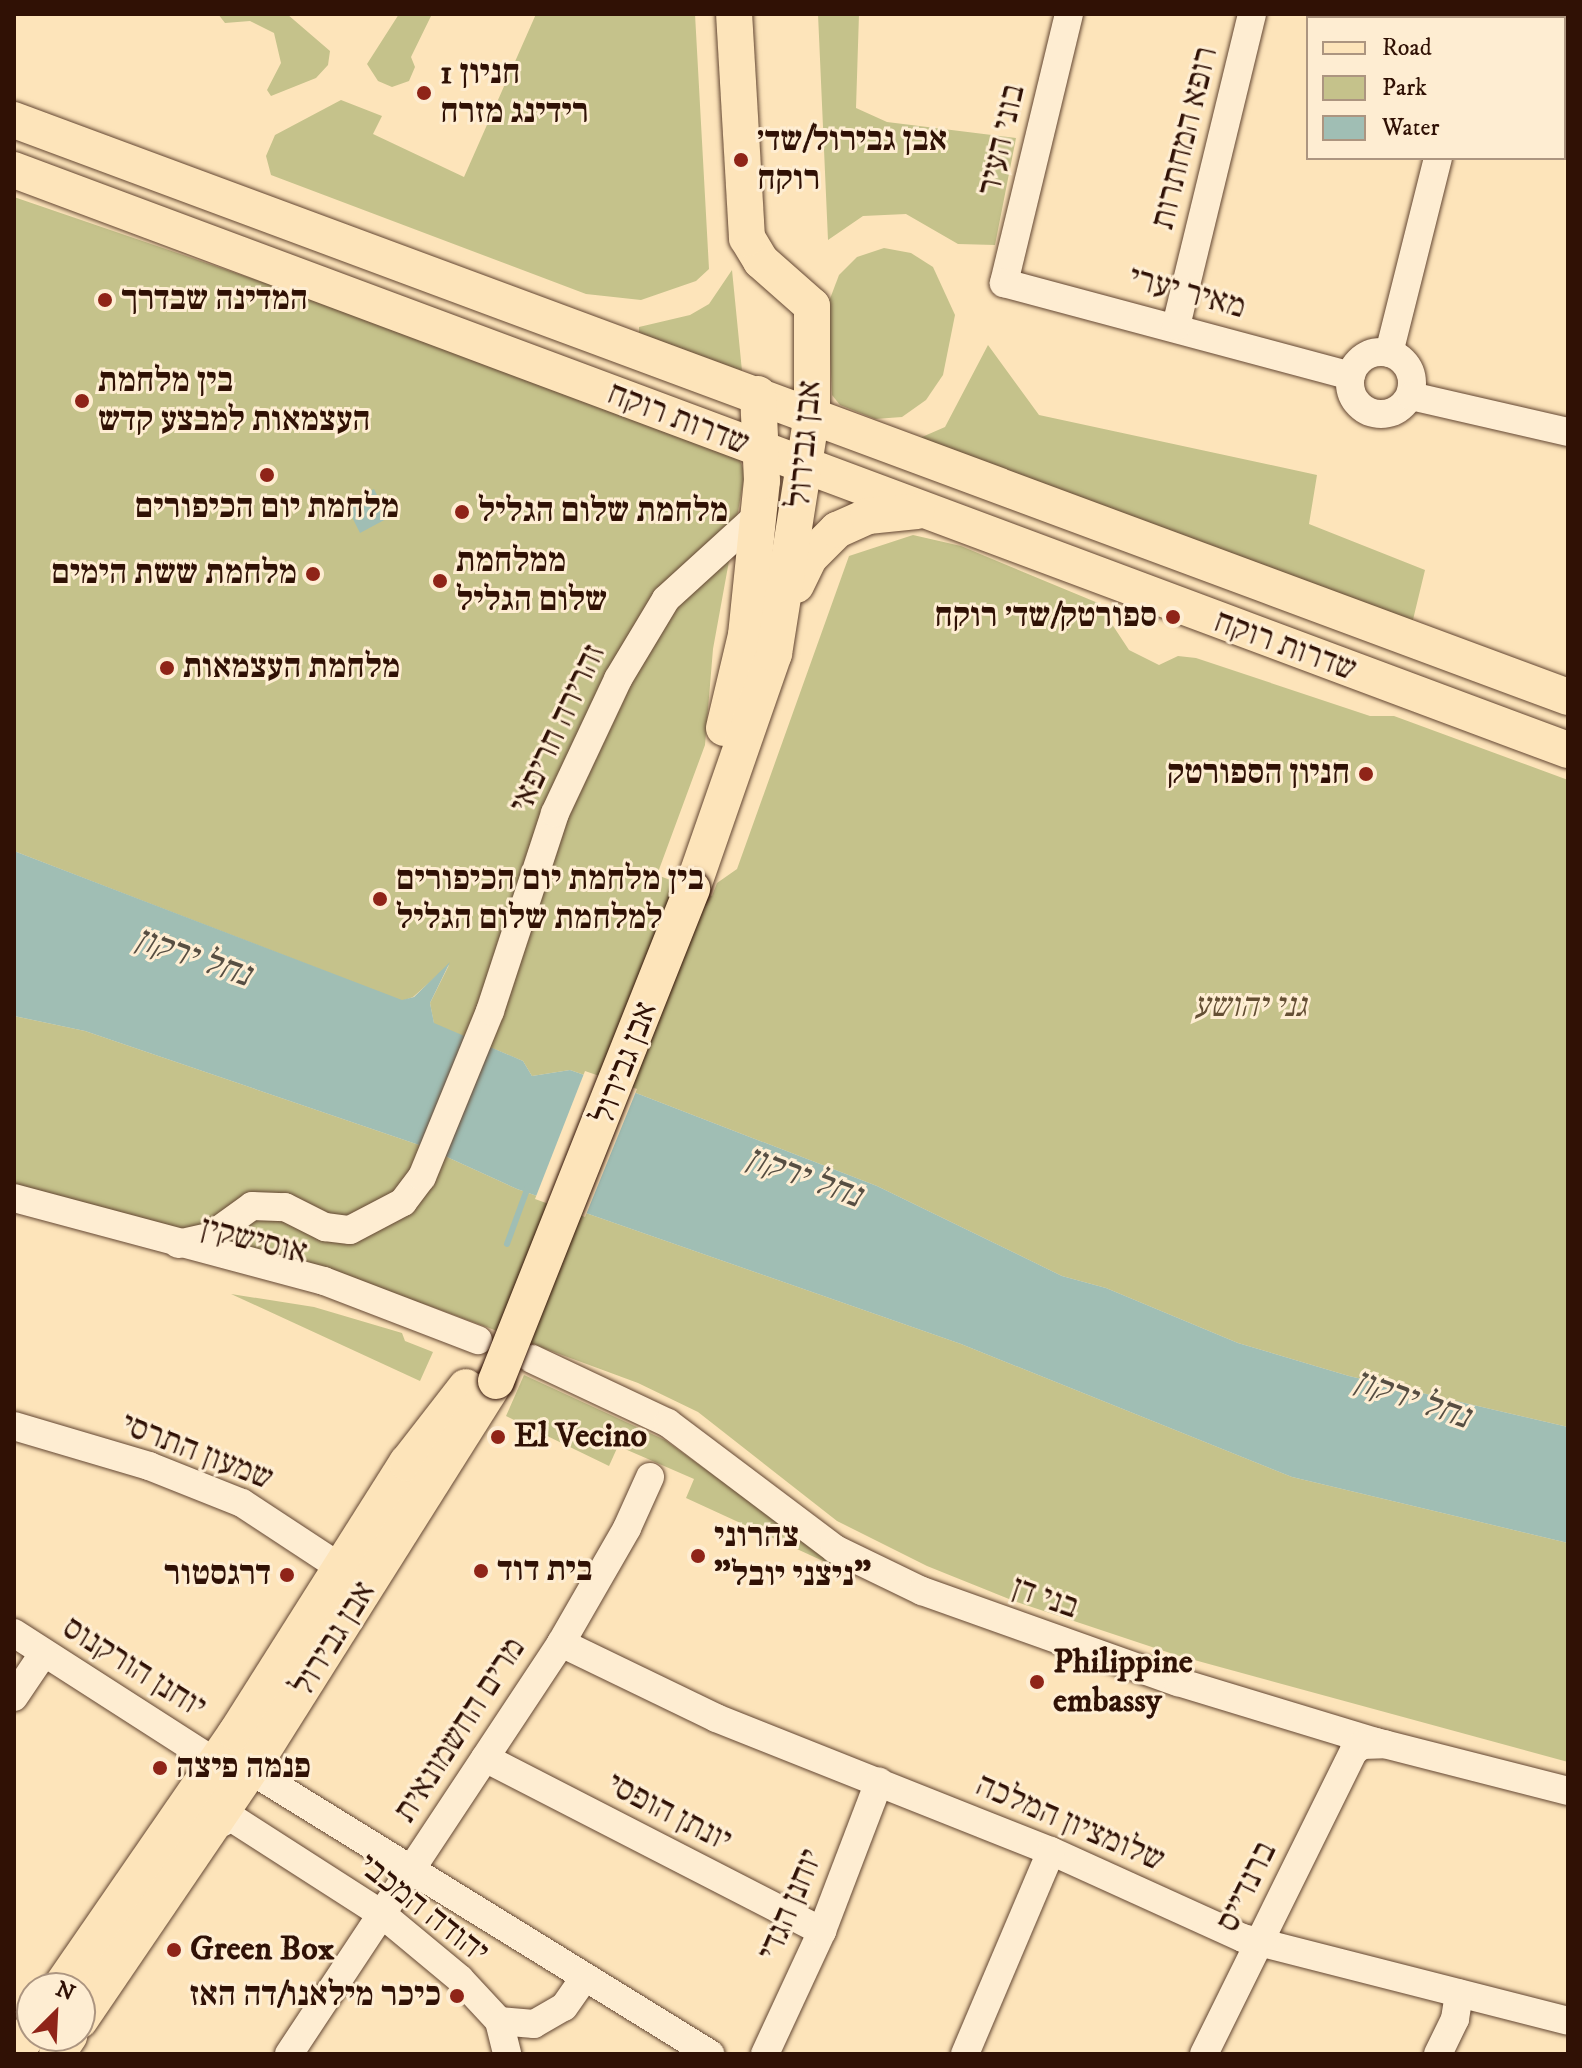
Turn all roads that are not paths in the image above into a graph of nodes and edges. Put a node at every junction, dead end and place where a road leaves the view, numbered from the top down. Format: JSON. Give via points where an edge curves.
{"nodes":[{"id":1,"x":734,"y":14,"type":"edge"},
{"id":2,"x":1069,"y":14,"type":"edge"},
{"id":3,"x":1252,"y":14,"type":"edge"},
{"id":4,"x":14,"y":120,"type":"edge"},
{"id":5,"x":1437,"y":160,"type":"edge"},
{"id":6,"x":14,"y":170,"type":"edge"},
{"id":7,"x":1004,"y":283,"type":"joint"},
{"id":8,"x":1176,"y":326,"type":"junction"},
{"id":9,"x":1389,"y":353,"type":"junction"},
{"id":10,"x":1351,"y":376,"type":"junction"},
{"id":11,"x":758,"y":394,"type":"junction"},
{"id":12,"x":1411,"y":396,"type":"junction"},
{"id":13,"x":812,"y":414,"type":"junction"},
{"id":14,"x":1568,"y":432,"type":"edge"},
{"id":15,"x":762,"y":451,"type":"junction"},
{"id":16,"x":807,"y":467,"type":"junction"},
{"id":17,"x":923,"y":511,"type":"junction"},
{"id":18,"x":756,"y":517,"type":"junction"},
{"id":19,"x":785,"y":608,"type":"junction"},
{"id":20,"x":1568,"y":697,"type":"edge"},
{"id":21,"x":1568,"y":750,"type":"edge"},
{"id":22,"x":682,"y":884,"type":"junction"},
{"id":23,"x":14,"y":1198,"type":"edge"},
{"id":24,"x":242,"y":1211,"type":"junction"},
{"id":25,"x":119,"y":1230,"type":"junction"},
{"id":26,"x":178,"y":1244,"type":"junction"},
{"id":27,"x":229,"y":1257,"type":"junction"},
{"id":28,"x":252,"y":1280,"type":"junction"},
{"id":29,"x":379,"y":1305,"type":"junction"},
{"id":30,"x":483,"y":1364,"type":"junction"},
{"id":31,"x":14,"y":1426,"type":"edge"},
{"id":32,"x":650,"y":1477,"type":"dead end"},
{"id":33,"x":341,"y":1568,"type":"junction"},
{"id":34,"x":14,"y":1633,"type":"edge"},
{"id":35,"x":561,"y":1643,"type":"junction"},
{"id":36,"x":43,"y":1654,"type":"junction"},
{"id":37,"x":14,"y":1697,"type":"edge"},
{"id":38,"x":1329,"y":1709,"type":"junction"},
{"id":39,"x":1354,"y":1743,"type":"junction"},
{"id":40,"x":485,"y":1758,"type":"junction"},
{"id":41,"x":234,"y":1765,"type":"junction"},
{"id":42,"x":1568,"y":1777,"type":"edge"},
{"id":43,"x":879,"y":1782,"type":"junction"},
{"id":44,"x":1568,"y":1791,"type":"edge"},
{"id":45,"x":209,"y":1829,"type":"junction"},
{"id":46,"x":1051,"y":1851,"type":"junction"},
{"id":47,"x":411,"y":1869,"type":"junction"},
{"id":48,"x":383,"y":1915,"type":"junction"},
{"id":49,"x":822,"y":1931,"type":"junction"},
{"id":50,"x":1260,"y":1943,"type":"junction"},
{"id":51,"x":72,"y":1972,"type":"edge"},
{"id":52,"x":584,"y":1978,"type":"junction"},
{"id":53,"x":1459,"y":1993,"type":"junction"},
{"id":54,"x":96,"y":1996,"type":"edge"},
{"id":55,"x":499,"y":2021,"type":"junction"},
{"id":56,"x":1568,"y":2021,"type":"edge"},
{"id":57,"x":289,"y":2054,"type":"edge"},
{"id":58,"x":507,"y":2054,"type":"edge"},
{"id":59,"x":710,"y":2054,"type":"edge"},
{"id":60,"x":765,"y":2054,"type":"edge"},
{"id":61,"x":965,"y":2054,"type":"edge"},
{"id":62,"x":1204,"y":2054,"type":"edge"},
{"id":63,"x":1438,"y":2054,"type":"edge"}],
"edges":[{"from":1,"to":13,"type":"main road","name":"אבן גבירול","via":[[747,238],[761,261],[812,306]]},
{"from":2,"to":7,"type":"street","name":"בוני העיר"},
{"from":3,"to":8,"type":"street","name":"רופא המחתרות"},
{"from":4,"to":11,"type":"main road","name":"שדרות רוקח"},
{"from":5,"to":9,"type":"street"},
{"from":6,"to":15,"type":"main road","name":"שדרות רוקח"},
{"from":7,"to":8,"type":"street","name":"מאיר יערי"},
{"from":8,"to":10,"type":"street","name":"מאיר יערי"},
{"from":9,"to":10,"type":"street","via":[[1369,354]]},
{"from":9,"to":12,"type":"street","via":[[1407,365]]},
{"from":10,"to":12,"type":"street","via":[[1352,396],[1367,411],[1387,415]]},
{"from":11,"to":13,"type":"main road","name":"שדרות רוקח"},
{"from":11,"to":15,"type":"main road","name":"אבן גבירול"},
{"from":12,"to":14,"type":"street"},
{"from":13,"to":16,"type":"main road","name":"אבן גבירול"},
{"from":13,"to":20,"type":"main road","name":"שדרות רוקח"},
{"from":15,"to":16,"type":"main road","name":"שדרות רוקח"},
{"from":15,"to":18,"type":"main road","name":"אבן גבירול"},
{"from":16,"to":17,"type":"main road","name":"שדרות רוקח"},
{"from":16,"to":19,"type":"main road","name":"אבן גבירול"},
{"from":17,"to":19,"type":"main road","via":[[868,516],[837,530],[809,558]]},
{"from":17,"to":21,"type":"main road","name":"שדרות רוקח"},
{"from":18,"to":22,"type":"main road","name":"אבן גבירול","via":[[738,680]]},
{"from":18,"to":24,"type":"street","name":"זהרירה חריפאי","via":[[666,599],[618,679],[545,839],[490,1011],[422,1177],[403,1202],[350,1230],[325,1227],[267,1203]]},
{"from":19,"to":22,"type":"main road","name":"אבן גבירול","via":[[774,654]]},
{"from":22,"to":30,"type":"main road","name":"אבן גבירול"},
{"from":23,"to":25,"type":"street","name":"אוסישקין"},
{"from":24,"to":26,"type":"street","via":[[209,1237]]},
{"from":24,"to":27,"type":"street","via":[[231,1232]]},
{"from":25,"to":26,"type":"street","name":"אוסישקין"},
{"from":25,"to":28,"type":"street","name":"אוסישקין","via":[[142,1247]]},
{"from":26,"to":27,"type":"street","name":"אוסישקין"},
{"from":27,"to":28,"type":"street"},
{"from":27,"to":29,"type":"street","name":"אוסישקין","via":[[324,1281]]},
{"from":28,"to":29,"type":"street","name":"אוסישקין"},
{"from":29,"to":30,"type":"street","name":"אוסישקין"},
{"from":30,"to":33,"type":"main road","name":"אבן גבירול","via":[[407,1463]]},
{"from":30,"to":41,"type":"main road","name":"אבן גבירול"},
{"from":31,"to":33,"type":"street","name":"שמעון התרסי","via":[[149,1466],[242,1503]]},
{"from":32,"to":35,"type":"street","name":"מרים החשמונאית"},
{"from":33,"to":41,"type":"main road","name":"אבן גבירול"},
{"from":34,"to":36,"type":"street","name":"יוחנן הורקנוס"},
{"from":35,"to":40,"type":"street","name":"מרים החשמונאית"},
{"from":35,"to":43,"type":"street","name":"שלומציון המלכה","via":[[716,1718]]},
{"from":36,"to":37,"type":"street"},
{"from":36,"to":41,"type":"street","name":"יוחנן הורקנוס"},
{"from":38,"to":39,"type":"street","via":[[1348,1723]]},
{"from":38,"to":39,"type":"street","name":"בני דן","via":[[1182,1670],[927,1579],[829,1530],[673,1413],[628,1390],[540,1362],[668,1423],[828,1544],[922,1591]]},
{"from":38,"to":42,"type":"street","name":"בני דן"},
{"from":39,"to":44,"type":"street","name":"בני דן","via":[[1386,1744]]},
{"from":39,"to":50,"type":"street","name":"ברנדייס"},
{"from":40,"to":47,"type":"street","name":"מרים החשמונאית"},
{"from":40,"to":49,"type":"street","name":"יונתן הופסי"},
{"from":41,"to":45,"type":"main road","name":"אבן גבירול"},
{"from":41,"to":47,"type":"street","name":"יהודה המכבי"},
{"from":41,"to":51,"type":"main road","name":"אבן גבירול"},
{"from":43,"to":46,"type":"street","name":"שלומציון המלכה"},
{"from":43,"to":49,"type":"street","name":"יוחנן הגדי"},
{"from":45,"to":48,"type":"street","name":"יהודה המכבי","via":[[232,1818]]},
{"from":45,"to":54,"type":"main road","name":"אבן גבירול"},
{"from":46,"to":50,"type":"street","name":"שלומציון המלכה"},
{"from":46,"to":61,"type":"street"},
{"from":47,"to":48,"type":"street","name":"מרים החשמונאית"},
{"from":47,"to":52,"type":"street","name":"יהודה המכבי"},
{"from":48,"to":55,"type":"street","name":"יהודה המכבי","via":[[460,1979]]},
{"from":48,"to":57,"type":"street","name":"מרים החשמונאית"},
{"from":49,"to":60,"type":"street","name":"יוחנן הגדי"},
{"from":50,"to":53,"type":"street","name":"שלומציון המלכה"},
{"from":50,"to":62,"type":"street","name":"ברנדייס"},
{"from":52,"to":55,"type":"street","via":[[564,2007],[534,2024]]},
{"from":52,"to":59,"type":"street","name":"יהודה המכבי"},
{"from":53,"to":56,"type":"street","name":"שלומציון המלכה"},
{"from":53,"to":63,"type":"street","via":[[1455,2019]]},
{"from":55,"to":58,"type":"street"}]}
